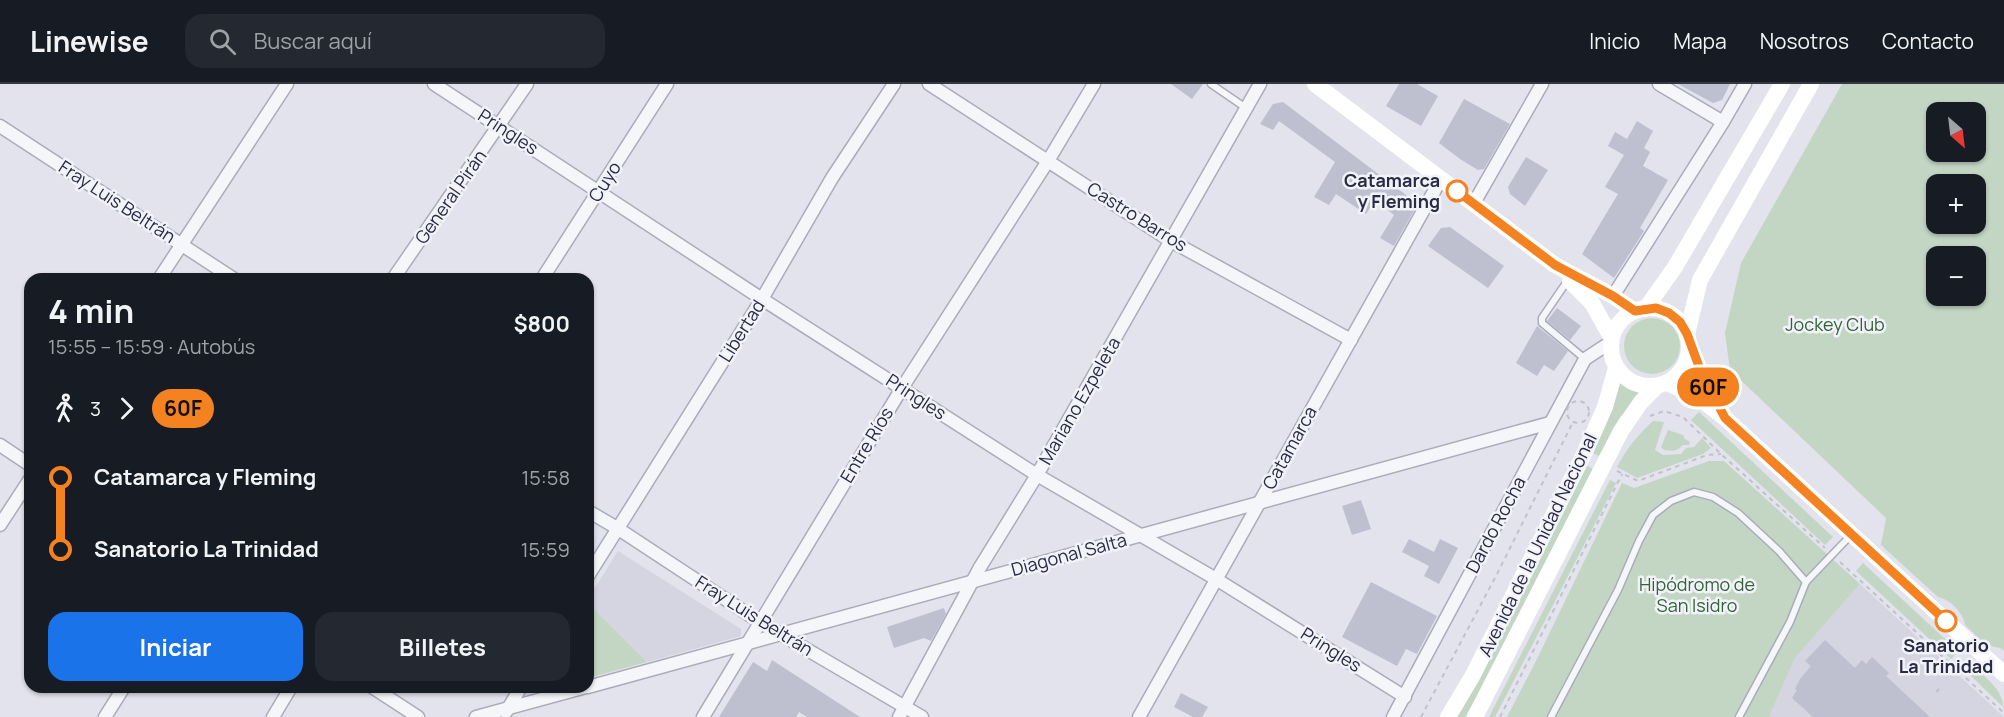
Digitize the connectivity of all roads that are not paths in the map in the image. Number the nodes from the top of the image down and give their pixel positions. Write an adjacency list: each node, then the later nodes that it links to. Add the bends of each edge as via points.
1 (287, 84): 25 (street)
2 (434, 84): 19 (street, Pringles)
3 (527, 84): 19 (street, General Pirán)
4 (667, 84): 22 (street, Cuyo)
5 (894, 84): 33 (street, Libertad, via 832,178)
6 (929, 84): 20 (street, Castro Barros)
7 (1094, 84): 20 (street, Entre Ríos)
8 (1211, 84): 16 (lane)
9 (1260, 84): 16 (street, Mariano Ezpeleta)
10 (1315, 84): 21 (main road)
11 (1542, 84): 23 (street)
12 (1659, 84): 17 (street)
13 (1745, 84): 17 (street)
14 (1782, 84): 34 (main road, via 1675,267)
15 (1811, 84): 35 (main road, via 1700,279)
16 (1246, 108): 24 (street, Mariano Ezpeleta)
17 (1723, 122): 32 (street)
18 (0, 126): 25 (street, Fray Luis Beltrán)
19 (500, 126): 22 (street, Pringles); 29 (street, General Pirán)
20 (1048, 161): 24 (street, Castro Barros); 41 (street, Entre Ríos)
21 (1441, 179): 23 (main road); 36 (street, Catamarca)
22 (600, 191): 30 (street, Cuyo); 33 (street, Pringles)
23 (1474, 203): 26 (main road)
24 (1171, 241): 36 (street, Castro Barros); 46 (street, Mariano Ezpeleta)
25 (181, 244): 27 (street); 28 (street, Fray Luis Beltrán)
26 (1555, 265): 31 (main road); 32 (main road)
27 (163, 273)
28 (225, 273)
29 (397, 273)
30 (546, 273)
31 (1568, 280): 37 (main road, via 1592,303); 38 (lane, via 1542,323)
32 (1613, 296): 34 (main road)
33 (762, 299): 41 (street, Pringles); 51 (street, Libertad)
34 (1640, 310): 35 (main road, via 1656,308 1669,313 1680,322); 37 (main road, via 1623,318)
35 (1688, 339): 40 (main road, via 1684,366); 42 (main road)
36 (1351, 340): 48 (street, Catamarca)
37 (1611, 340): 38 (street, Dardo Rocha); 39 (main road)
38 (1585, 359): 43 (street, Dardo Rocha)
39 (1616, 368): 40 (main road, via 1636,384); 81 (main road, Avenida de la Unidad Nacional, via 1605,407 1584,454)
40 (1662, 385): 42 (main road, via 1696,396); 82 (main road, Avenida de la Unidad Nacional, via 1641,402 1621,431)
41 (902, 388): 46 (street, Pringles); 58 (street, Entre Ríos)
42 (1725, 418): 53 (main road)
43 (1550, 423): 48 (street, Diagonal Salta); 70 (street, Dardo Rocha)
44 (0, 445): 45 (street)
45 (24, 461)
46 (1037, 475): 52 (street, Pringles); 56 (street, Mariano Ezpeleta)
47 (24, 488): 50 (street)
48 (1259, 503): 52 (street, Diagonal Salta); 55 (street, Catamarca)
49 (594, 515): 51 (street, Fray Luis Beltrán)
50 (0, 525)
51 (617, 528): 54 (street, Libertad); 58 (street, Fray Luis Beltrán)
52 (1142, 535): 55 (street, Pringles); 56 (street, Diagonal Salta)
53 (1851, 535): 57 (lane); 61 (main road)
54 (594, 566)
55 (1216, 579): 70 (street, Pringles); 79 (street, Catamarca)
56 (973, 581): 59 (street, Diagonal Salta); 71 (street, Mariano Ezpeleta)
57 (1806, 582): 83 (lane, via 1779,550 1738,513 1713,497 1694,492 1671,501 1653,515 1643,532 1618,590); 84 (lane, via 1790,622)
58 (760, 622): 59 (street, Fray Luis Beltrán); 60 (street, Entre Ríos)
59 (780, 634): 60 (street, Diagonal Salta); 71 (street, Fray Luis Beltrán)
60 (748, 643): 64 (street, Diagonal Salta); 77 (street, Entre Ríos)
61 (1980, 652): 62 (main road, via 1996,653); 63 (main road)
62 (2004, 659)
63 (2004, 674)
64 (594, 685)
65 (120, 693): 73 (street)
66 (287, 693): 74 (street)
67 (381, 693): 75 (street)
68 (517, 693): 72 (street)
69 (568, 693): 72 (street, Diagonal Salta)
70 (1405, 697): 80 (street, Dardo Rocha)
71 (902, 712): 78 (street, Fray Luis Beltrán)
72 (505, 713): 76 (street, Diagonal Salta)
73 (105, 717)
74 (273, 717)
75 (418, 717)
76 (476, 717)
77 (703, 717)
78 (922, 717)
79 (1139, 717)
80 (1393, 717)
81 (1448, 717)
82 (1475, 717)
83 (1551, 717)
84 (1739, 717)

